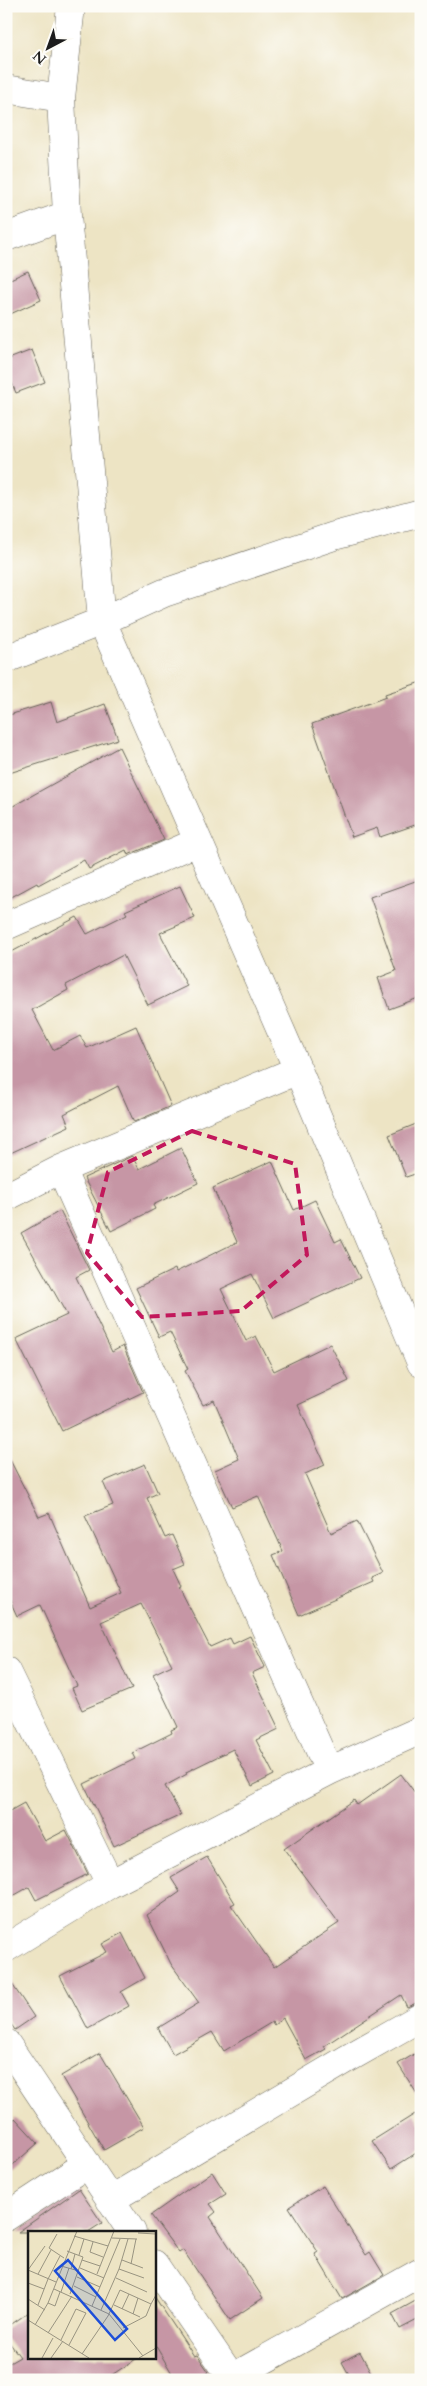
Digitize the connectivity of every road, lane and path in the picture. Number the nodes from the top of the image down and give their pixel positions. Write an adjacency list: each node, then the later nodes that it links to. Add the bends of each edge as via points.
1 (71, 6): 3 (street)
2 (6, 89): 3 (street)
3 (61, 98): 4 (street)
4 (67, 215): 5 (street); 7 (street)
5 (6, 237)
6 (421, 513): 7 (street, via 334,536 164,592)
7 (102, 621): 8 (street); 9 (street)
8 (6, 659)
9 (197, 842): 10 (street); 11 (street)
10 (6, 926)
11 (298, 1070): 12 (street); 14 (street)
12 (61, 1169): 13 (street); 17 (street)
13 (6, 1197)
14 (421, 1363)
15 (6, 1671): 18 (street)
16 (421, 1730): 17 (street)
17 (329, 1771): 18 (street)
18 (110, 1884): 19 (street)
19 (6, 1948)
20 (421, 2017): 23 (street)
21 (6, 2043): 22 (street)
22 (87, 2164): 23 (street); 24 (street)
23 (110, 2200): 25 (street)
24 (6, 2217)
25 (131, 2231)
26 (155, 2266): 28 (street)
27 (421, 2272): 28 (street)
28 (230, 2379)

